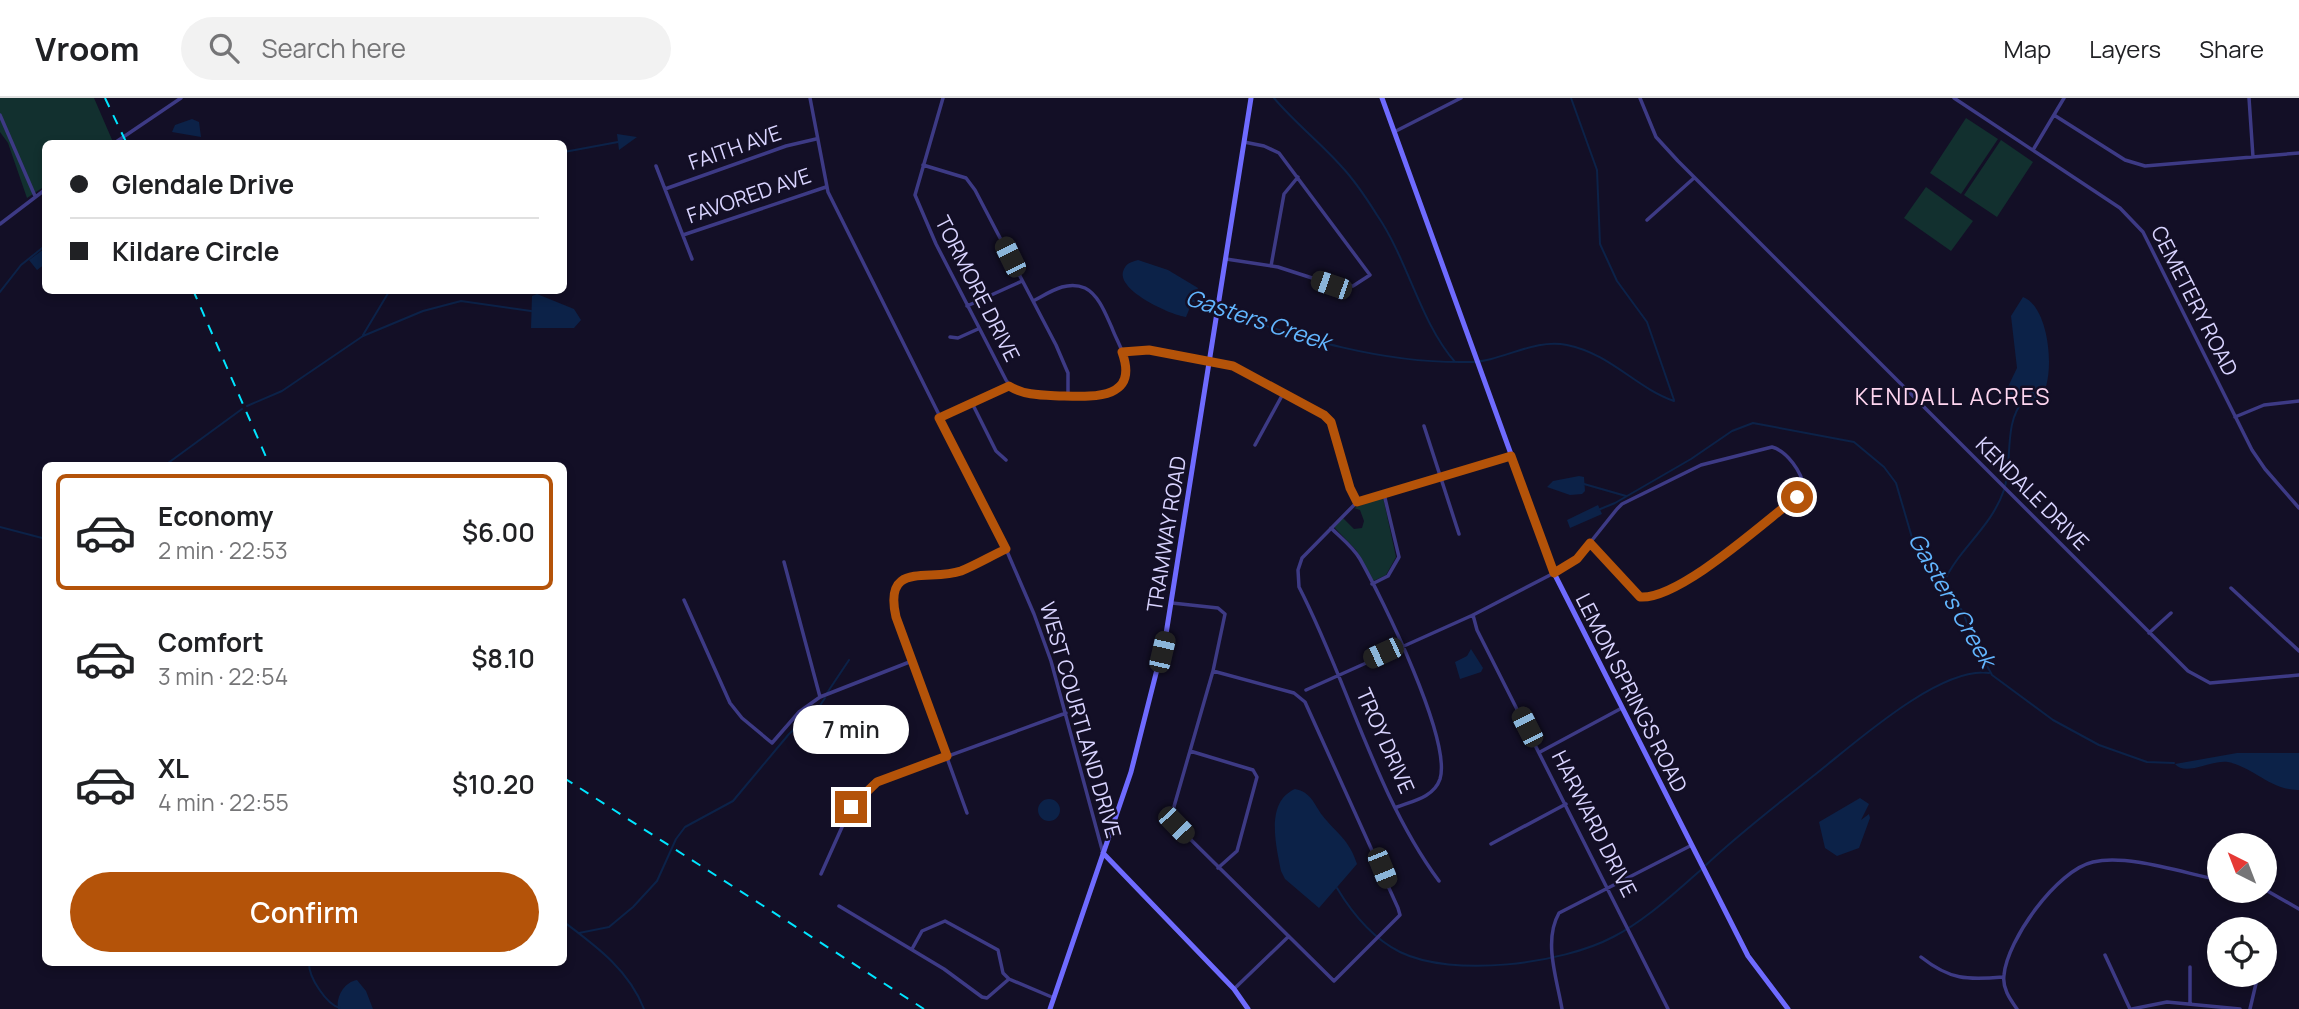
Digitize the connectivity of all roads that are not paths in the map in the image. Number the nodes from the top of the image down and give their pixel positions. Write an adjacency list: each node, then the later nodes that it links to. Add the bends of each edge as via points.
1 (181, 98): 15 (street)
2 (810, 98): 14 (street, WEST COURTLAND DRIVE)
3 (943, 98): 20 (street, TORMORE DRIVE)
4 (1251, 98): 16 (street, TRAMWAY ROAD)
5 (1382, 98): 13 (street, LEMON SPRINGS ROAD)
6 (1461, 98): 13 (street)
7 (1640, 98): 23 (street, KENDALE DRIVE, via 1656,136)
8 (1954, 98): 17 (street, CEMETERY ROAD)
9 (2064, 98): 12 (street)
10 (2249, 98): 19 (street)
11 (0, 115): 27 (street)
12 (2054, 115): 17 (street); 19 (street, via 2137,165)
13 (1394, 132): 50 (street, LEMON SPRINGS ROAD)
14 (816, 139): 24 (street, WEST COURTLAND DRIVE); 25 (street, FAITH AVE)
15 (118, 140)
16 (1244, 142): 22 (street, via 1275,150); 32 (street, TRAMWAY ROAD)
17 (2033, 151): 46 (street, CEMETERY ROAD, via 2120,208 2143,232)
18 (2299, 153): 19 (street)
19 (2253, 157)
20 (923, 165): 34 (street, via 966,178); 36 (street, TORMORE DRIVE, via 915,195 918,208)
21 (656, 166): 25 (street)
22 (1298, 177): 33 (street, via 1284,194); 33 (street, via 1370,275 1340,288)
23 (1694, 177): 28 (street); 69 (street, KENDALE DRIVE)
24 (826, 187): 30 (street, FAVORED AVE); 47 (street, WEST COURTLAND DRIVE)
25 (665, 189): 30 (street)
26 (42, 192): 27 (street)
27 (35, 197): 29 (street)
28 (1647, 220)
29 (0, 224)
30 (683, 235): 31 (street)
31 (692, 259)
32 (1226, 259): 33 (street); 40 (street, TRAMWAY ROAD)
33 (1271, 266)
34 (1022, 281): 35 (street); 36 (street)
35 (1035, 300): 39 (street, TORMORE DRIVE, via 1070,285 1086,289 1098,300); 43 (street, via 1068,373)
36 (967, 306): 37 (street, TORMORE DRIVE)
37 (979, 329): 38 (street); 41 (street, TORMORE DRIVE)
38 (950, 337)
39 (1122, 352): 40 (street, via 1140,349); 43 (street, TORMORE DRIVE, via 1125,378 1116,390 1093,397)
40 (1209, 362): 42 (street, via 1244,370); 66 (street, TRAMWAY ROAD)
41 (1009, 386): 43 (street, TORMORE DRIVE, via 1019,392); 45 (street)
42 (1284, 392): 49 (street); 54 (street, via 1331,422)
43 (1068, 396)
44 (2299, 401): 46 (street, via 2264,405)
45 (972, 403): 47 (street); 51 (street, via 996,451)
46 (2235, 417): 55 (street, CEMETERY ROAD, via 2264,469)
47 (939, 418): 60 (street, WEST COURTLAND DRIVE)
48 (1424, 426): 52 (street)
49 (1255, 445)
50 (1511, 456): 52 (street, TROY DRIVE); 62 (street, LEMON SPRINGS ROAD)
51 (1006, 460)
52 (1441, 478): 53 (street, TROY DRIVE); 58 (street)
53 (1384, 494): 54 (street, TROY DRIVE); 63 (street, via 1399,557 1388,576)
54 (1357, 502): 57 (street, TROY DRIVE)
55 (2297, 503): 56 (street, CEMETERY ROAD)
56 (2299, 508)
57 (1331, 528): 63 (street, via 1355,552); 74 (street, TROY DRIVE, via 1302,558 1297,579)
58 (1459, 534)
59 (1590, 543): 59 (street, via 1635,594 1656,596 1684,583 1797,497 1804,488 1802,478 1782,452 1772,447 1701,465 1626,501); 62 (street, via 1577,559)
60 (1006, 549): 72 (street, via 960,571 901,581 893,604); 79 (street, WEST COURTLAND DRIVE, via 1034,614)
61 (784, 562): 77 (street)
62 (1554, 573): 68 (street); 78 (street, LEMON SPRINGS ROAD)
63 (1372, 584): 70 (street)
64 (2231, 588): 71 (street)
65 (684, 600): 77 (street, via 730,703 772,743 799,712)
66 (1172, 603): 73 (street, via 1218,608 1224,614); 88 (street, TRAMWAY ROAD, via 1148,712)
67 (2171, 613): 69 (street)
68 (1473, 615): 70 (street); 81 (street, HARWARD DRIVE)
69 (2149, 633): 75 (street, KENDALE DRIVE, via 2188,671 2210,683)
70 (1401, 646): 74 (street); 84 (street, via 1436,730 1442,766 1433,792)
71 (2299, 651)
72 (912, 661): 77 (street); 82 (street)
73 (1213, 671): 80 (street); 97 (street, via 1294,693 1305,702 1400,915 1334,981)
74 (1339, 673): 76 (street); 84 (street, TROY DRIVE)
75 (2299, 675)
76 (1306, 690)
77 (820, 697)
78 (1619, 709): 81 (street); 87 (street, LEMON SPRINGS ROAD)
79 (1066, 713): 82 (street); 88 (street, WEST COURTLAND DRIVE)
80 (1189, 751): 89 (street, via 1173,817); 89 (street, via 1253,770 1257,777 1237,851)
81 (1540, 752): 83 (street, HARWARD DRIVE)
82 (947, 756): 85 (street); 90 (street, via 889,776 858,798)
83 (1566, 804): 86 (street); 93 (street, HARWARD DRIVE)
84 (1397, 807): 92 (street, TROY DRIVE)
85 (967, 813)
86 (1491, 844)
87 (1690, 846): 93 (street); 112 (street, LEMON SPRINGS ROAD, via 1754,968)
88 (1103, 853): 105 (street); 106 (street, TRAMWAY ROAD)
89 (1218, 868): 97 (street)
90 (821, 874)
91 (2207, 878): 102 (street, via 2122,861 2093,862 2073,870 2061,879 2012,945)
92 (1440, 881)
93 (1608, 887): 110 (street, via 1569,905 1553,924 1551,942); 111 (street, HARWARD DRIVE)
94 (2277, 896): 96 (street)
95 (839, 906): 98 (street)
96 (2299, 909)
97 (1289, 937): 105 (street)
98 (912, 949): 103 (street, via 982,998); 103 (street, via 922,931 944,921 998,950)
99 (2105, 955): 114 (street)
100 (1921, 957): 102 (street, via 1940,972 1954,976)
101 (2190, 967): 107 (street)
102 (2003, 977): 113 (street)
103 (1009, 979): 106 (street)
104 (2255, 987): 116 (street)
105 (1234, 989): 109 (street)
106 (1054, 998): 108 (street, TRAMWAY ROAD)
107 (2190, 1003): 114 (street); 115 (street)
108 (1050, 1009)
109 (1248, 1009)
110 (1562, 1009)
111 (1668, 1009)
112 (1788, 1009)
113 (2017, 1009)
114 (2131, 1009)
115 (2240, 1009)
116 (2250, 1009)

